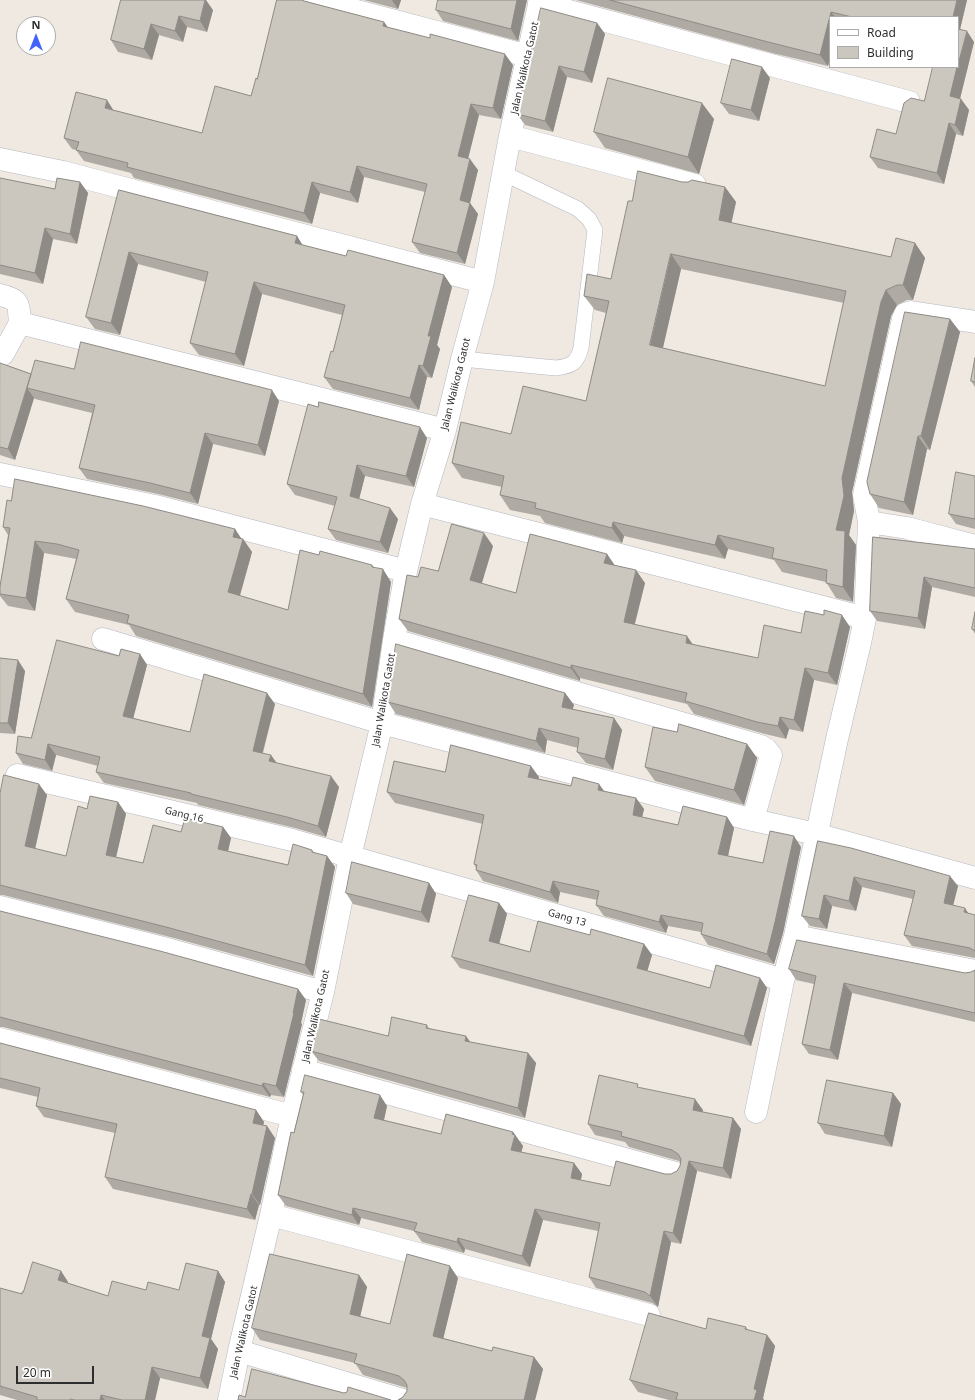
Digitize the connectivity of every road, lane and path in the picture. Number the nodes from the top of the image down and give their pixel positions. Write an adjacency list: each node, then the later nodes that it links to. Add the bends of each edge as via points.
1 (315, 0): 3 (street)
2 (540, 2): 3 (street, Jalan Walikota Gatot); 4 (street)
3 (528, 56): 5 (street, Jalan Walikota Gatot)
4 (909, 102)
5 (510, 136): 7 (street, Jalan Walikota Gatot); 8 (street)
6 (0, 159): 9 (street, via 63,172)
7 (503, 173): 9 (street, Jalan Walikota Gatot); 14 (lane, via 578,209 589,219 595,230 581,348 578,359 568,367)
8 (695, 185)
9 (483, 282): 14 (street, Jalan Walikota Gatot)
10 (0, 295): 12 (street, via 11,298 18,304)
11 (975, 322): 18 (street, via 910,312 905,314 864,495)
12 (20, 323): 13 (street); 15 (street)
13 (0, 356)
14 (462, 359): 15 (street, Jalan Walikota Gatot)
15 (445, 430): 17 (street, Jalan Walikota Gatot)
16 (0, 474): 20 (street, via 155,506)
17 (422, 504): 20 (street, Jalan Walikota Gatot); 21 (street)
18 (869, 522): 19 (street, via 907,528); 21 (street)
19 (975, 546)
20 (406, 571): 23 (street, Jalan Walikota Gatot)
21 (865, 618): 27 (street)
22 (103, 639): 24 (street)
23 (394, 640): 24 (street, Jalan Walikota Gatot); 26 (street, via 761,746 771,755)
24 (382, 723): 26 (street); 28 (street, Jalan Walikota Gatot)
25 (17, 775): 28 (street, Gang 16, via 292,840)
26 (753, 820): 27 (street)
27 (816, 834): 29 (street); 31 (street)
28 (350, 857): 33 (street, Gang 13); 34 (street, Jalan Walikota Gatot)
29 (975, 878)
30 (0, 907): 34 (street)
31 (795, 936): 32 (street); 33 (street)
32 (975, 972)
33 (784, 981): 37 (street)
34 (323, 992): 36 (street, Jalan Walikota Gatot)
35 (0, 1039): 38 (street)
36 (303, 1070): 38 (street, Jalan Walikota Gatot); 39 (street)
37 (756, 1112)
38 (292, 1116): 40 (street, Jalan Walikota Gatot)
39 (676, 1173)
40 (271, 1215): 41 (street); 42 (street, Jalan Walikota Gatot)
41 (649, 1314)
42 (238, 1351): 43 (street, Jalan Walikota Gatot); 44 (street)
43 (229, 1400)
44 (403, 1400)

